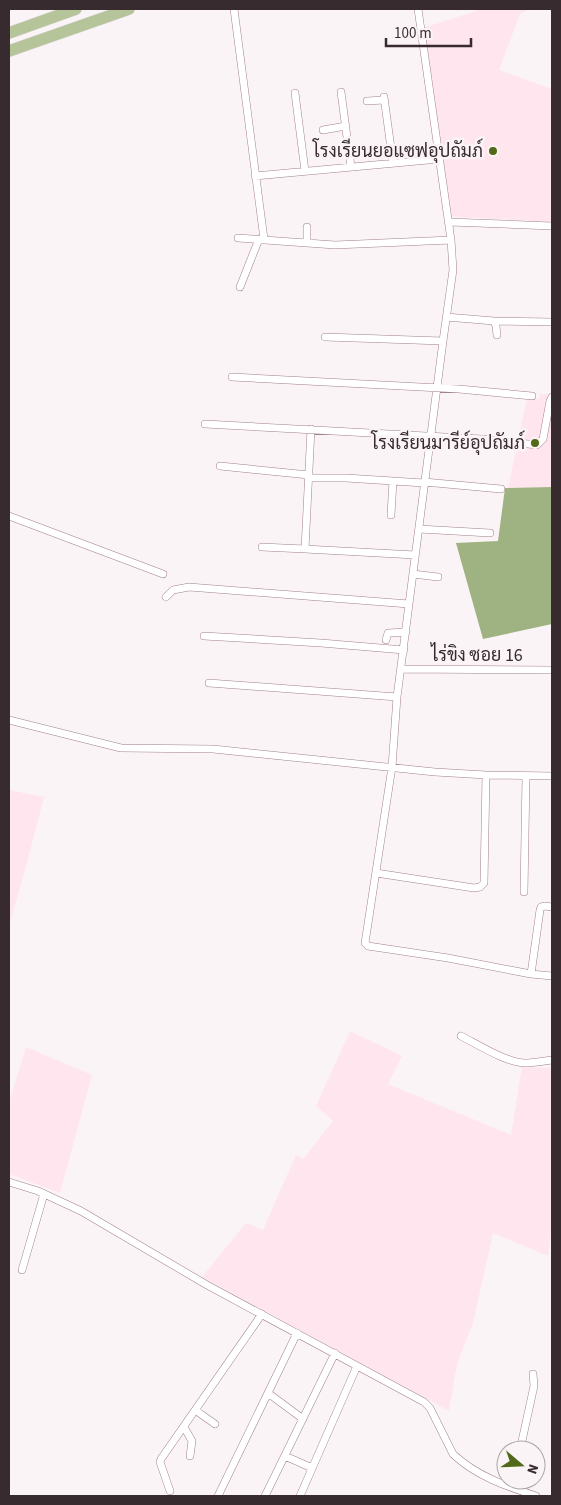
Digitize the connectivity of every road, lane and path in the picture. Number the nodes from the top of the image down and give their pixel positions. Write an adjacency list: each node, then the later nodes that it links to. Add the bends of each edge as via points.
1 (76, 9): 5 (main road)
2 (129, 9): 6 (main road)
3 (234, 9): 16 (street)
4 (418, 9): 12 (street)
5 (9, 33)
6 (9, 52)
7 (341, 92): 10 (street)
8 (295, 93): 15 (street)
9 (367, 101): 13 (street, via 384,99)
10 (346, 126): 11 (street); 14 (street)
11 (323, 130)
12 (439, 159): 13 (street); 17 (street)
13 (393, 163): 14 (street)
14 (351, 167): 15 (street)
15 (305, 172): 16 (street)
16 (255, 176): 21 (street)
17 (449, 222): 18 (street); 22 (street)
18 (552, 226)
19 (307, 227): 23 (street)
20 (238, 238): 21 (street)
21 (261, 239): 23 (street); 24 (street)
22 (451, 240): 23 (street, via 345,245); 25 (street, via 453,270)
23 (307, 242)
24 (240, 287)
25 (446, 317): 26 (street); 30 (street)
26 (494, 321): 27 (street); 28 (street)
27 (552, 322)
28 (496, 334)
29 (325, 337): 30 (street)
30 (443, 341): 32 (street)
31 (232, 377): 32 (street)
32 (438, 389): 33 (street); 37 (street)
33 (532, 396)
34 (552, 397): 37 (street, via 543,439 537,445)
35 (205, 424): 36 (street)
36 (310, 429): 37 (street); 39 (street)
37 (431, 436): 41 (street)
38 (220, 466): 39 (street)
39 (308, 477): 40 (street); 48 (street)
40 (393, 481): 41 (street); 43 (street)
41 (424, 483): 42 (street); 45 (street)
42 (501, 489)
43 (391, 515)
44 (9, 516): 50 (street)
45 (419, 529): 46 (street); 49 (street)
46 (490, 533)
47 (262, 547): 48 (street)
48 (306, 549): 49 (street)
49 (415, 555): 51 (street)
50 (164, 574)
51 (413, 574): 52 (street); 54 (street)
52 (438, 577)
53 (166, 597): 54 (street, via 174,590 189,587)
54 (409, 604): 55 (street)
55 (406, 632): 57 (street, via 388,633); 58 (street)
56 (204, 636): 58 (street)
57 (386, 640)
58 (404, 650): 59 (street)
59 (402, 669): 60 (street, ไร่ขิง ซอย 16); 62 (street)
60 (552, 670)
61 (209, 683): 62 (street)
62 (397, 698): 64 (street)
63 (9, 720): 64 (street, via 121,748 213,749)
64 (392, 767): 65 (street); 68 (street)
65 (486, 776): 66 (street); 68 (street, via 482,886 474,888)
66 (526, 776): 67 (street); 69 (street)
67 (552, 776)
68 (376, 873): 71 (street, via 365,942 368,946)
69 (524, 892)
70 (552, 907): 71 (street, via 545,906 540,910)
71 (531, 974): 72 (street)
72 (552, 976)
73 (461, 1036): 74 (street, via 517,1062)
74 (552, 1060)
75 (9, 1182): 76 (street)
76 (44, 1194): 77 (street); 78 (street, via 81,1211 190,1276)
77 (22, 1270)
78 (262, 1314): 79 (street); 84 (street)
79 (297, 1333): 80 (street); 83 (street)
80 (335, 1353): 81 (street); 85 (street)
81 (357, 1366): 91 (street); 92 (street, via 424,1402 453,1454 479,1474)
82 (533, 1374): 88 (street, via 534,1386)
83 (268, 1393): 85 (street); 95 (street)
84 (195, 1410): 86 (street); 87 (street)
85 (303, 1419): 90 (street)
86 (215, 1424)
87 (184, 1427): 89 (street, via 192,1441); 93 (street, via 160,1462)
88 (522, 1440)
89 (190, 1456)
90 (285, 1456): 91 (street); 96 (street)
91 (312, 1468): 97 (street)
92 (496, 1479)
93 (170, 1491)
94 (519, 1494): 98 (street)
95 (218, 1496)
96 (265, 1496)
97 (300, 1496)
98 (536, 1496)

